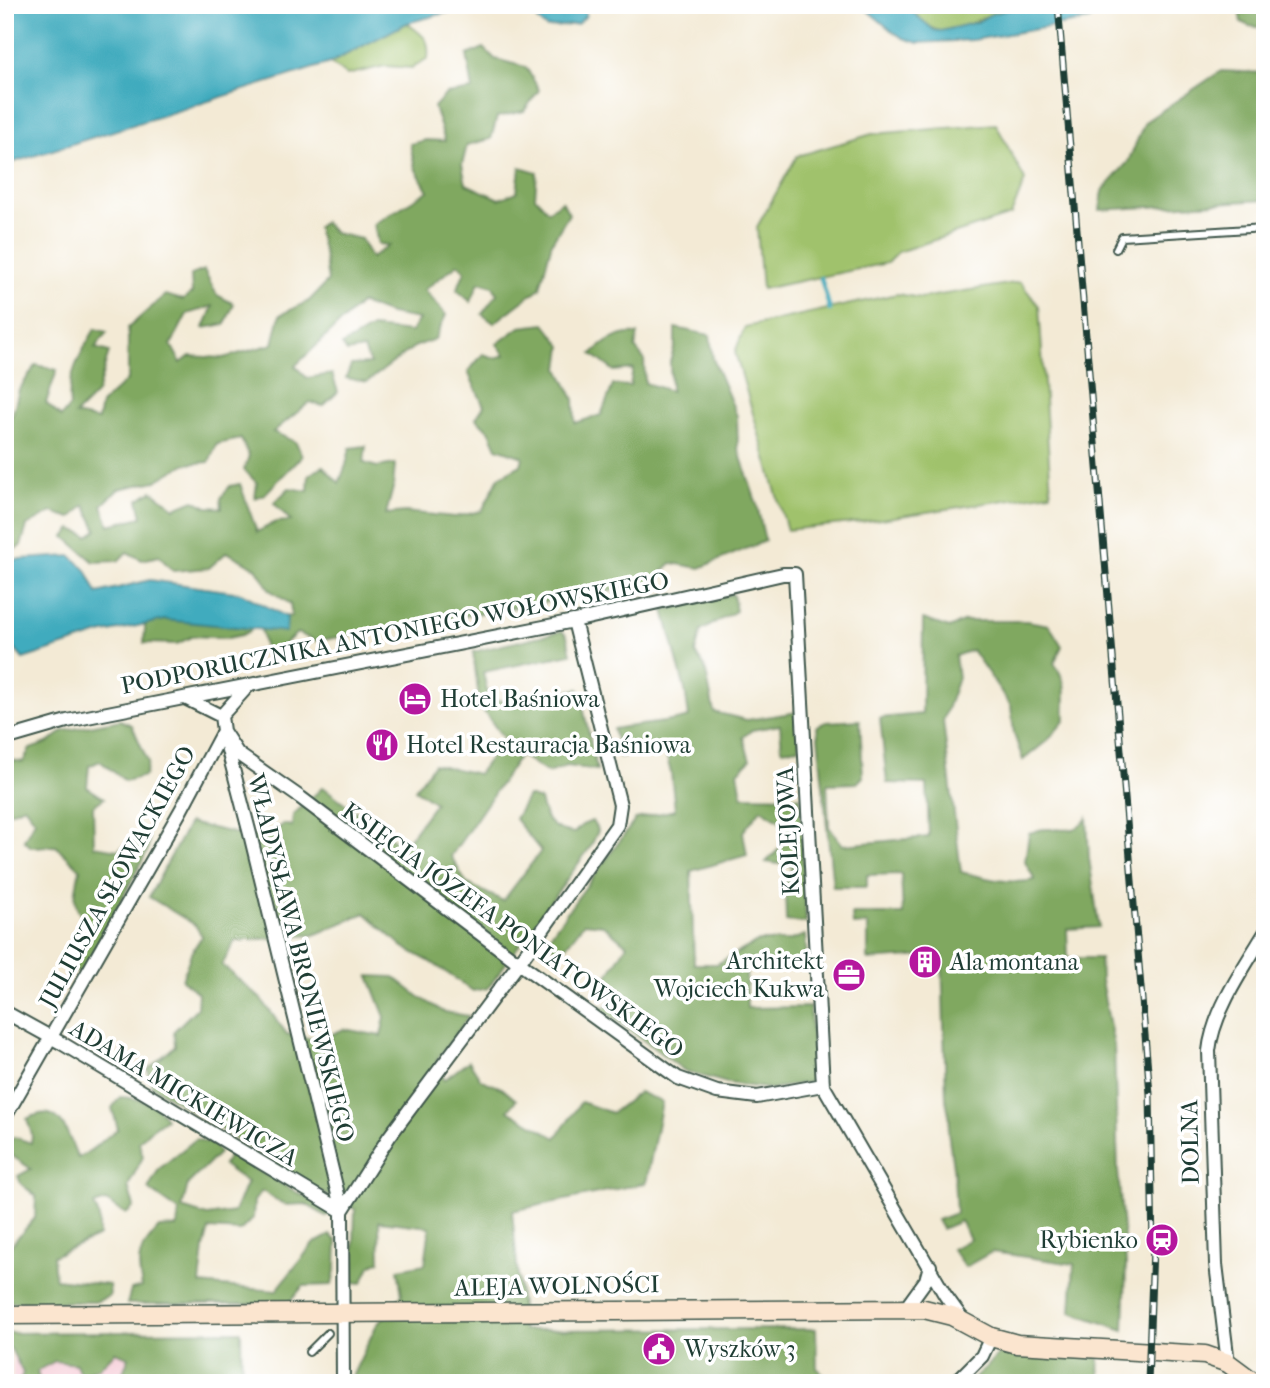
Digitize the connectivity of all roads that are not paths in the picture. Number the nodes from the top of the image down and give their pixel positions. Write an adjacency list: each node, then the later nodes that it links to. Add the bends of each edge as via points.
1 (1265, 228): 2 (lane, via 1122,237)
2 (1116, 249)
3 (795, 574): 4 (street, PODPORUCZNIKA ANTONIEGO WOŁOWSKIEGO); 14 (street, KOLEJOWA)
4 (574, 621): 5 (street, PODPORUCZNIKA ANTONIEGO WOŁOWSKIEGO); 11 (street, via 620,805 617,825)
5 (249, 685): 6 (street, PODPORUCZNIKA ANTONIEGO WOŁOWSKIEGO); 7 (street)
6 (185, 698): 7 (street); 9 (street, PODPORUCZNIKA ANTONIEGO WOŁOWSKIEGO, via 67,721)
7 (221, 716): 8 (street, WŁADYSŁAWA BRONIEWSKIEGO)
8 (223, 731): 11 (street, KSIĘCIA JÓZEFA PONIATOWSKIEGO, via 238,754); 13 (street, JULIUSZA SŁOWACKIEGO); 16 (street, WŁADYSŁAWA BRONIEWSKIEGO)
9 (5, 739)
10 (1265, 933): 25 (street, DOLNA, via 1219,1016 1209,1051 1216,1264)
11 (520, 963): 14 (street, KSIĘCIA JÓZEFA PONIATOWSKIEGO, via 678,1078 717,1092 757,1097); 16 (street, via 389,1137)
12 (5, 1012): 13 (street, ADAMA MICKIEWICZA)
13 (50, 1038): 15 (street, JULIUSZA SŁOWACKIEGO); 16 (street, ADAMA MICKIEWICZA)
14 (823, 1085): 17 (street)
15 (5, 1116)
16 (342, 1211): 19 (street, WŁADYSŁAWA BRONIEWSKIEGO)
17 (930, 1266): 18 (street, via 926,1280); 21 (street)
18 (905, 1308): 19 (street, ALEJA WOLNOŚCI); 21 (street, ALEJA WOLNOŚCI, via 940,1311)
19 (343, 1313): 20 (street, ALEJA WOLNOŚCI); 26 (street, WŁADYSŁAWA BRONIEWSKIEGO)
20 (5, 1315)
21 (966, 1323): 23 (street, ALEJA WOLNOŚCI)
22 (328, 1333): 24 (lane)
23 (991, 1337): 25 (street, ALEJA WOLNOŚCI, via 1017,1344 1178,1351); 27 (street, via 982,1356)
24 (309, 1352)
25 (1228, 1363): 28 (street)
26 (343, 1383)
27 (956, 1383)
28 (1255, 1383)

